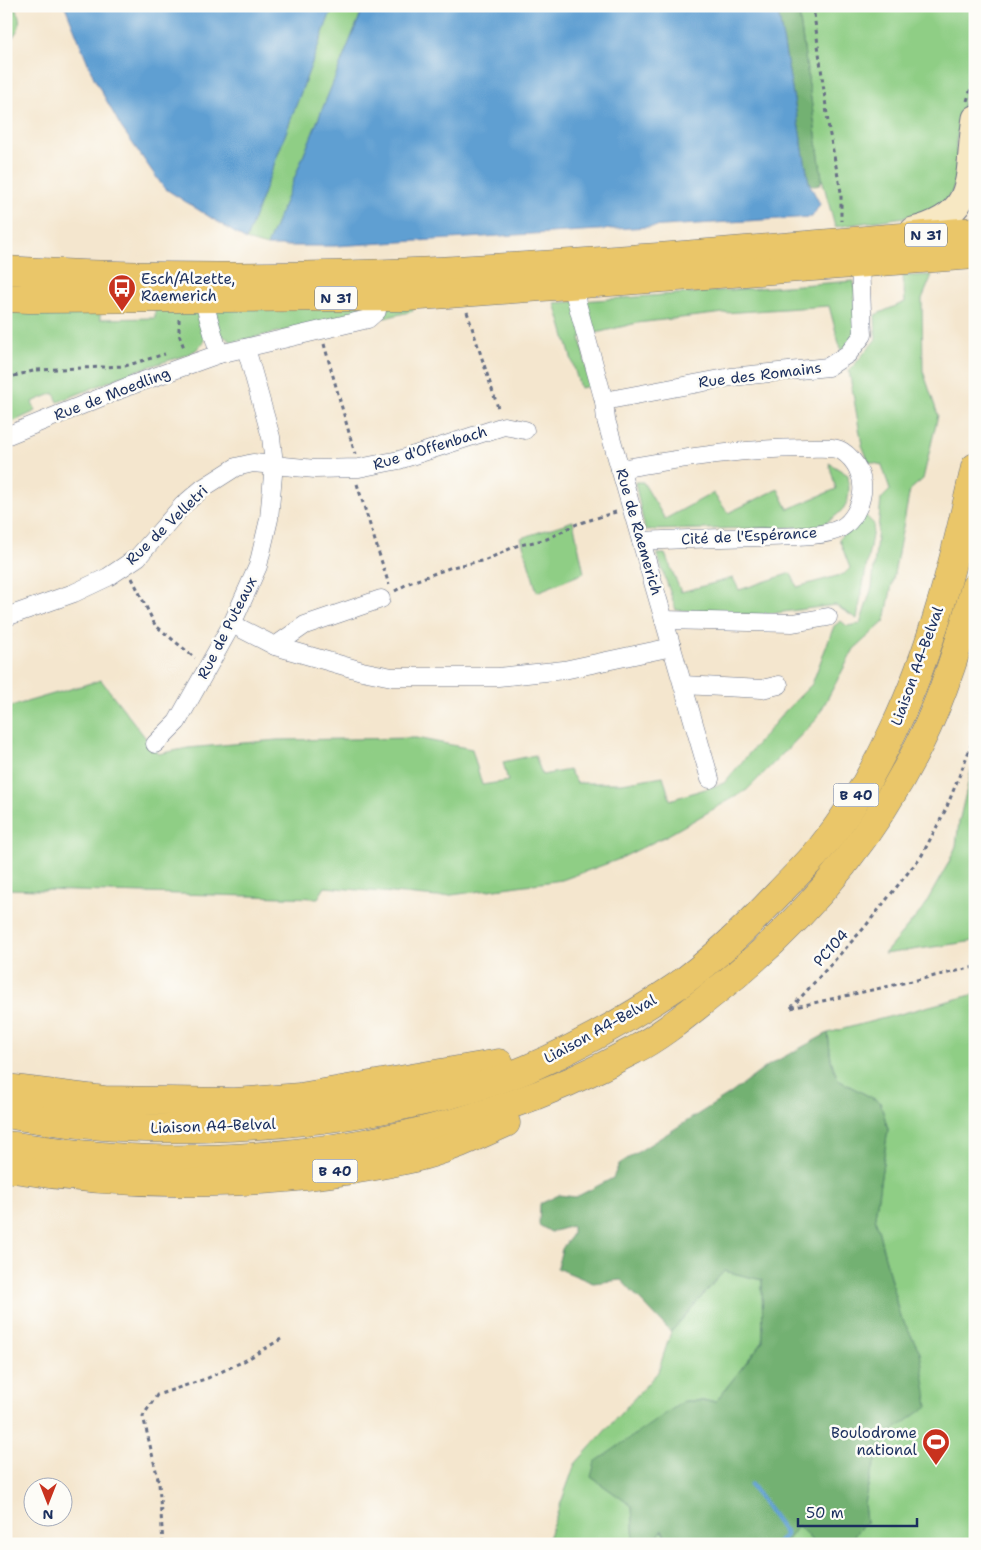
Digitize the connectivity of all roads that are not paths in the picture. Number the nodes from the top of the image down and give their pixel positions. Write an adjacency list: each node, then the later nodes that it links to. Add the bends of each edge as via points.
1 (975, 118): 3 (main road, via 971,182 962,202 942,222)
2 (975, 231): 3 (main road, N 31)
3 (883, 250): 4 (main road, N 31); 5 (main road, N 31); 7 (main road, N 31)
4 (973, 259)
5 (860, 264): 7 (main road, N 31); 13 (street, Rue des Romains, via 863,335 848,354 828,367 731,377)
6 (6, 270): 7 (main road, N 31, via 100,276)
7 (571, 274): 9 (main road, N 31); 13 (street, Rue de Raemerich)
8 (6, 298): 10 (main road, N 31)
9 (377, 298): 10 (main road, N 31); 11 (street, via 373,316)
10 (203, 299): 12 (street)
11 (246, 348): 12 (street); 16 (street, Rue de Puteaux, via 271,437)
12 (219, 354): 15 (street, Rue de Moedling, via 187,356 129,386)
13 (604, 401): 18 (street, Rue de Raemerich)
14 (525, 430): 16 (street, Rue d'Offenbach, via 504,426 399,460 355,468 315,470)
15 (6, 436)
16 (274, 464): 22 (street, Rue de Velletri, via 253,463 236,467 183,505 138,557 108,577); 25 (street, Rue de Puteaux, via 269,519 258,566)
17 (975, 467): 32 (main road, Liaison A4-Belval / B 40, via 946,586 907,700 892,734 844,814 820,849 750,923 678,985)
18 (620, 469): 19 (street, Rue de Raemerich); 19 (street, Cité de l'Espérance, via 704,455 781,448 831,448 841,450 852,460 860,476 860,503 841,528 789,536)
19 (641, 541): 24 (street, Rue de Raemerich)
20 (975, 587): 33 (main road, Liaison A4-Belval / B 40, via 960,642 920,743 857,848 819,895 751,964 684,1017)
21 (381, 599): 26 (street, via 305,625)
22 (6, 617)
23 (828, 617): 24 (street, via 793,623)
24 (664, 620): 27 (street, Rue de Raemerich)
25 (232, 624): 26 (street); 30 (street, Rue de Puteaux, via 177,722)
26 (274, 646): 27 (street, via 362,671 392,677 426,678 498,677 564,670)
27 (672, 647): 29 (street, Rue de Raemerich)
28 (779, 685): 29 (street, via 762,689)
29 (683, 686): 31 (street, Rue de Raemerich)
30 (155, 744)
31 (710, 779)
32 (632, 1015): 34 (main road, B 40, via 591,1026 523,1056 486,1067 300,1098 167,1103 104,1100); 35 (main road, Liaison A4-Belval / B 40, via 506,1076 463,1091 364,1114 231,1129 98,1127)
33 (636, 1049): 36 (main road, Liaison A4-Belval / B 40, via 566,1084 506,1108 396,1138 325,1149 235,1158 154,1159); 37 (main road, B 40, via 584,1088 471,1138 412,1159 298,1176 224,1181 122,1180)
34 (6, 1088)
35 (6, 1114)
36 (6, 1144)
37 (6, 1168)

